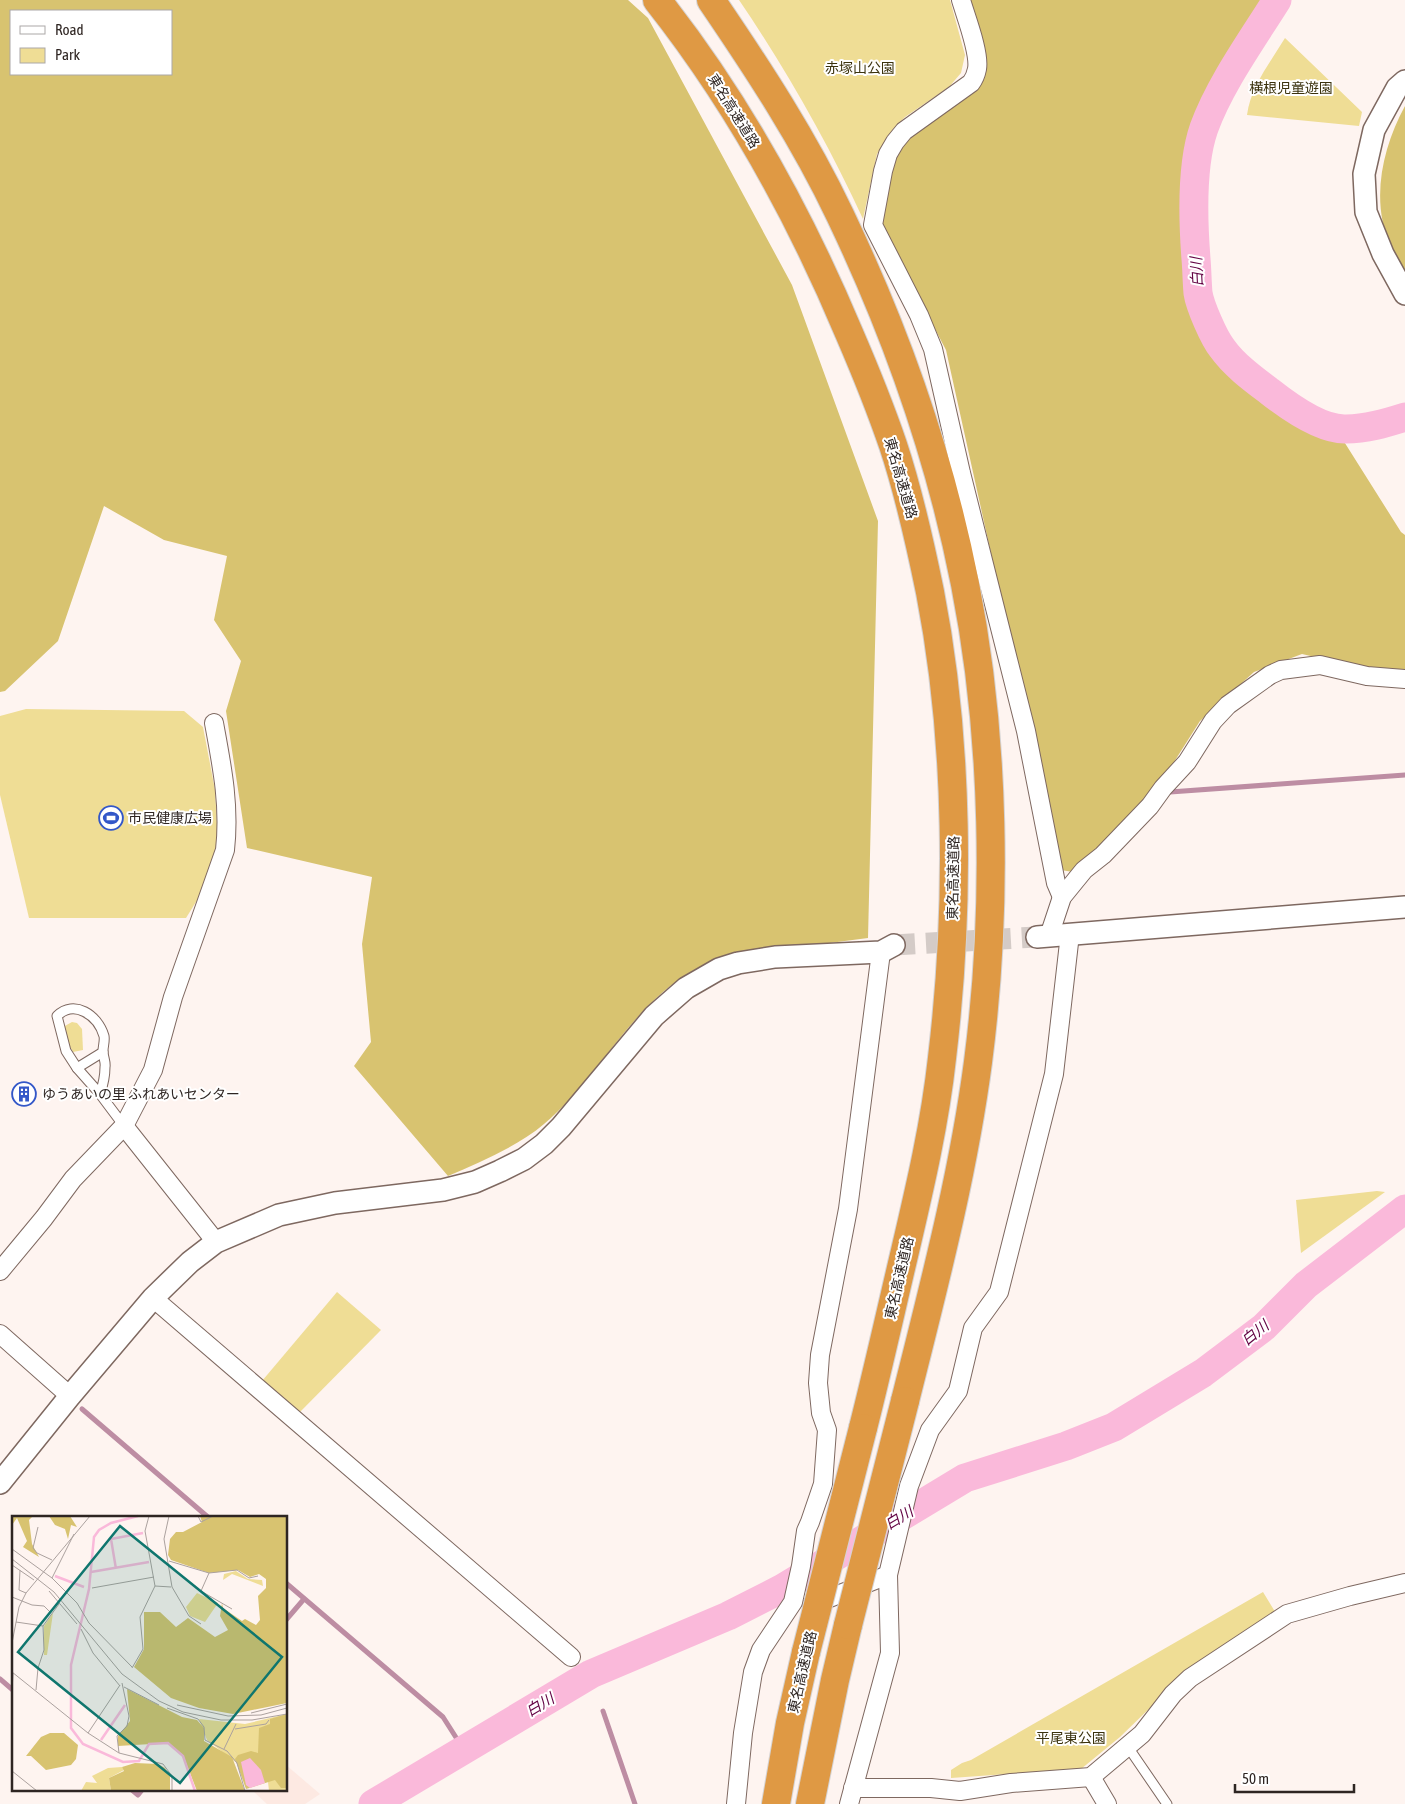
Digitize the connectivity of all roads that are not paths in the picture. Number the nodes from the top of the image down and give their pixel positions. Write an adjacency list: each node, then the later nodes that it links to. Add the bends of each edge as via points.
1 (657, 0): 32 (highway, 東名高速道路, bridge, via 736,112 784,194 857,352 894,447 914,521 943,675 949,741 954,847 953,916 942,1059 928,1149 863,1428 806,1652)
2 (711, 0): 33 (highway, bridge, via 786,116 840,214 903,364 928,440 966,586 986,742 990,826 989,913 978,1063 945,1236 848,1625)
3 (961, 0): 8 (street, via 977,57 975,76 971,84 904,131 895,142 885,162 873,225 933,349 1026,731 1056,883)
4 (1405, 81): 5 (street, via 1397,88 1374,130 1364,174 1366,212 1383,254)
5 (1405, 294)
6 (1405, 679): 8 (street, via 1367,676 1320,665 1281,670 1270,675 1218,715 1187,762 1150,806 1084,870)
7 (214, 723): 16 (street, via 226,794 225,850 173,997 154,1070)
8 (1062, 897): 11 (street)
9 (1405, 907): 10 (street)
10 (1070, 934): 11 (street); 23 (street, via 1054,1074 1000,1292 973,1328 958,1391 930,1430 909,1487)
11 (1043, 936)
12 (887, 949): 17 (street, via 775,957 738,963 719,969 686,988 654,1016 544,1144 500,1172 443,1190 335,1203 278,1215); 25 (street, via 848,1209 820,1355 818,1383 821,1413 827,1430 823,1484 806,1531 801,1566)
13 (103, 1052): 14 (lane); 14 (lane, via 104,1036 93,1016 79,1009 62,1010 57,1016 64,1048); 15 (lane, via 106,1066)
14 (77, 1068): 15 (lane)
15 (100, 1094): 16 (lane)
16 (124, 1126): 17 (street); 18 (street, via 74,1179)
17 (216, 1242): 19 (street)
18 (0, 1271)
19 (153, 1298): 21 (street); 26 (street)
20 (0, 1334): 21 (street)
21 (70, 1396): 22 (street)
22 (0, 1483)
23 (888, 1575): 25 (street); 29 (street, via 890,1653)
24 (1405, 1583): 27 (street, via 1287,1614 1190,1678)
25 (788, 1609): 31 (street, via 761,1650 752,1672)
26 (571, 1657)
27 (1128, 1747): 28 (street); 35 (lane)
28 (1092, 1777): 30 (street, via 1011,1783); 34 (street)
29 (851, 1796): 30 (street, via 932,1788)
30 (958, 1797)
31 (736, 1804)
32 (776, 1804)
33 (810, 1804)
34 (1107, 1804)
35 (1167, 1804)

